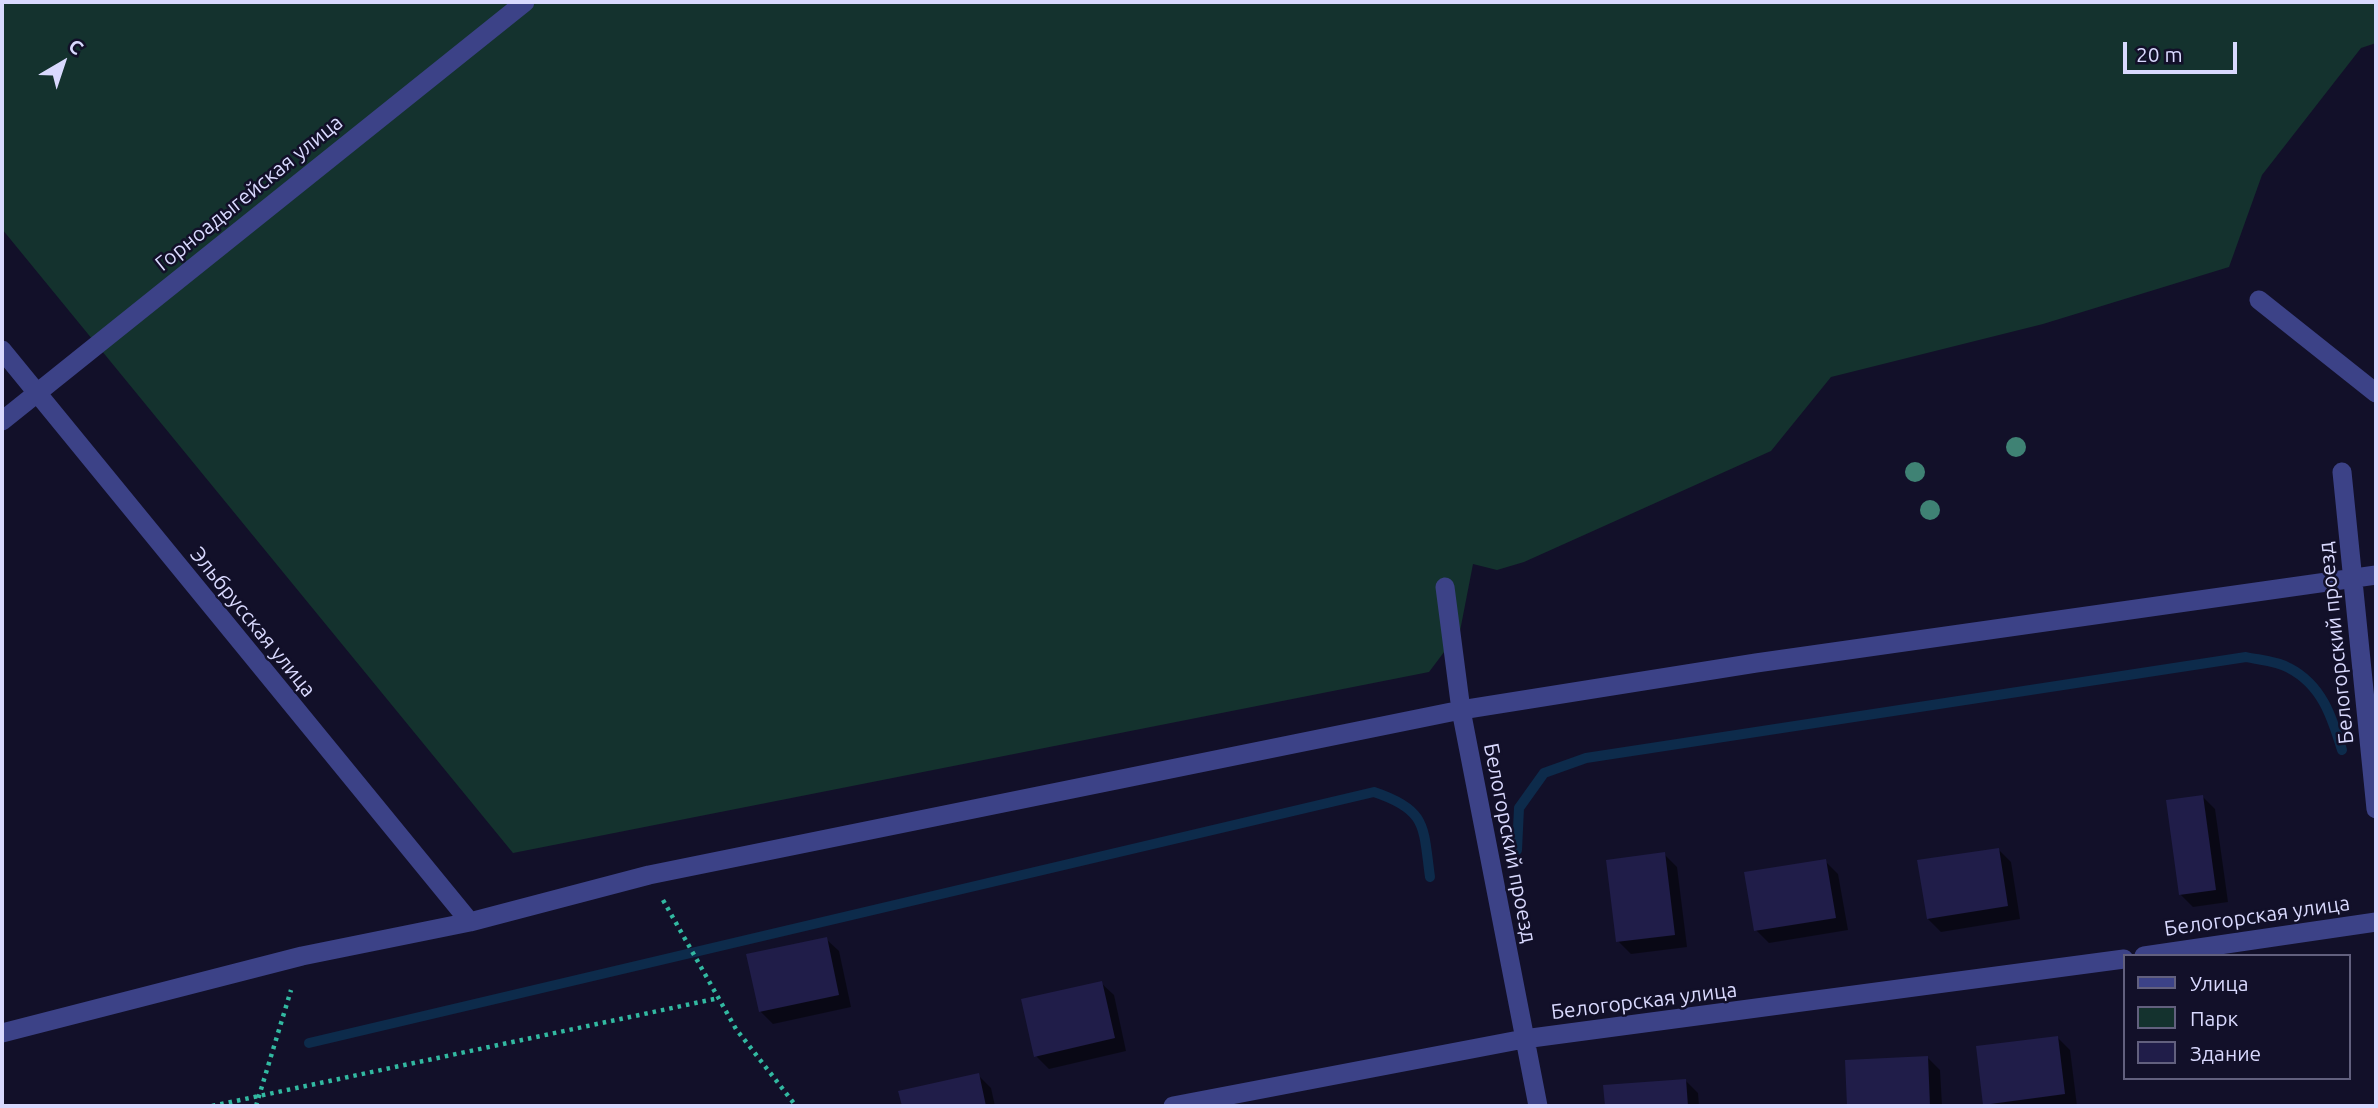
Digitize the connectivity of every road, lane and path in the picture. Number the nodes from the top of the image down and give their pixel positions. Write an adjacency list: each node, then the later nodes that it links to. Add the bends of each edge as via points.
1 (525, 2): 4 (street, Горноадыгейская улица)
2 (2259, 300): 5 (street)
3 (2, 350): 4 (street, Эльбрусская улица)
4 (35, 393): 6 (street, Горноадыгейская улица); 14 (street, Эльбрусская улица)
5 (2376, 393)
6 (2, 421)
7 (2342, 472): 9 (street, Белогорский проезд)
8 (2376, 575): 9 (street)
9 (2351, 578): 11 (street); 12 (street, Белогорский проезд)
10 (1445, 587): 11 (street, Белогорский проезд)
11 (1461, 710): 13 (street); 21 (street, Белогорский проезд)
12 (2376, 809)
13 (649, 875): 14 (street); 19 (path)
14 (470, 922): 17 (street)
15 (2376, 922): 16 (street, Белогорская улица)
16 (2158, 954)
17 (302, 956): 20 (street); 22 (path)
18 (2122, 959): 21 (street, Белогорская улица)
19 (719, 998): 22 (path); 25 (path, via 736,1029)
20 (2, 1033)
21 (1524, 1039): 26 (street, Белогорская улица); 27 (street, Белогорский проезд)
22 (258, 1095): 23 (path); 24 (path)
23 (212, 1106)
24 (256, 1106)
25 (796, 1106)
26 (1173, 1106)
27 (1538, 1106)

